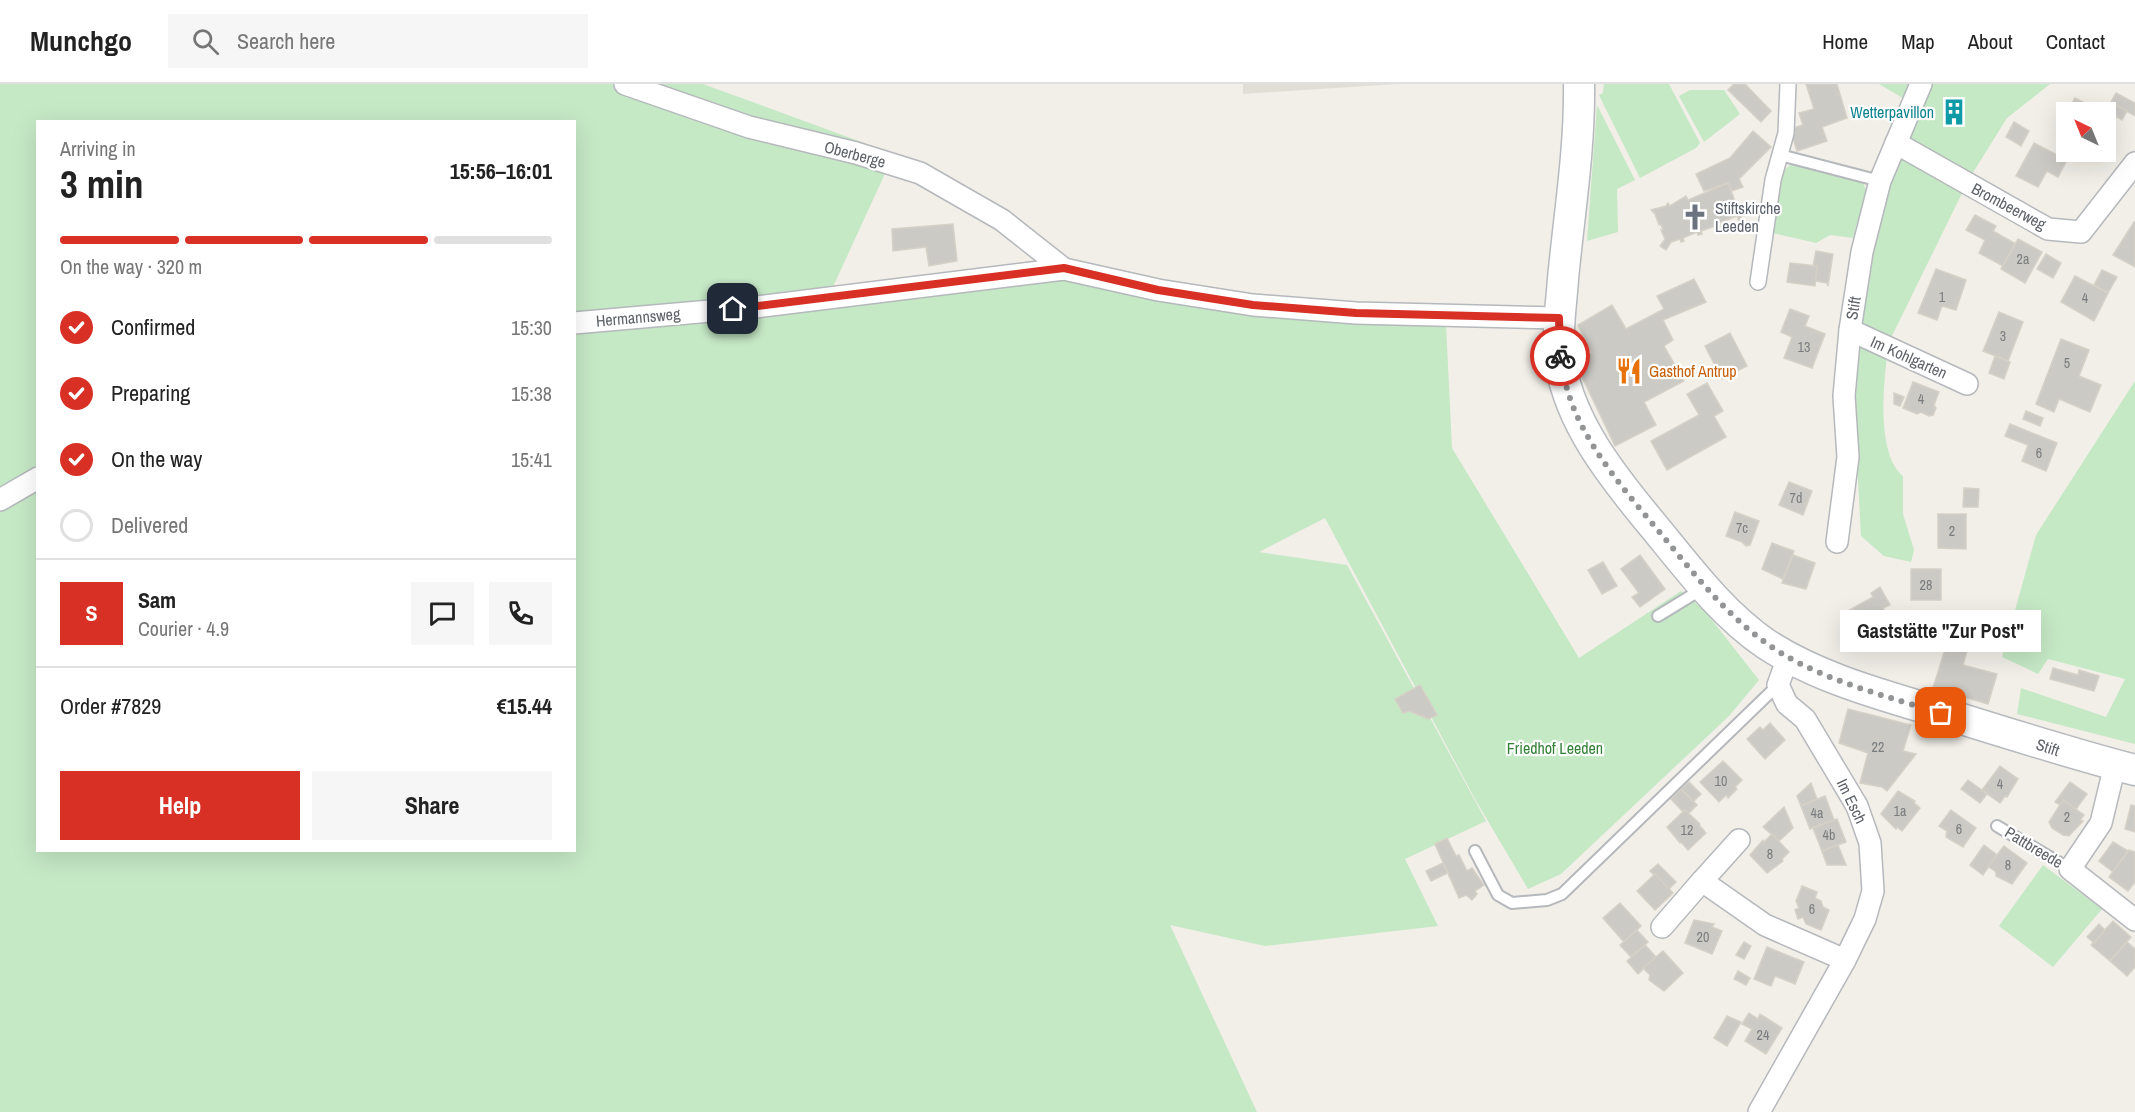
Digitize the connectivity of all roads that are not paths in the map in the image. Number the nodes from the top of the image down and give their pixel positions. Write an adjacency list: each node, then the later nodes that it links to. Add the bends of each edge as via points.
1 (625, 84): 9 (street, Oberberge, via 749,127 921,173 1002,220)
2 (1579, 84): 11 (main road, Stift)
3 (1788, 84): 6 (street, via 1786,133)
4 (1921, 84): 5 (street, Stift)
5 (1896, 143): 7 (street, Brombeerweg, via 2048,229 2081,232); 8 (street, Stift)
6 (1780, 155): 8 (lane); 10 (street)
7 (2135, 163)
8 (1880, 181): 13 (street, Stift, via 1862,252)
9 (1064, 268): 11 (street, Hermannsweg, via 1158,290 1253,305 1356,313); 12 (street, Hermannsweg, via 756,307)
10 (1758, 282)
11 (1559, 318): 18 (main road, Stift, via 1562,367 1578,420 1610,470)
12 (576, 323)
13 (1850, 330): 14 (street, Im Kohlgarten); 17 (street, Stift, via 1844,396 1848,457)
14 (1968, 384)
15 (36, 479): 16 (street)
16 (0, 500)
17 (1837, 542)
18 (1705, 588): 19 (lane); 20 (main road, Stift, via 1764,642)
19 (1658, 616)
20 (1791, 658): 21 (street); 22 (main road, Stift, via 1896,699 2074,755)
21 (1778, 686): 25 (lane, via 1562,894 1547,900 1512,903 1498,895); 30 (street, Im Esch, via 1787,704 1805,719 1832,762 1857,806 1870,843 1873,891 1865,919)
22 (2125, 767): 26 (street, Pattbreede, via 2101,823)
23 (1997, 826): 26 (lane, Pattbreede)
24 (1739, 840): 27 (street)
25 (1475, 851)
26 (2070, 869): 28 (street, Pattbreede)
27 (1702, 881): 29 (street); 30 (street, via 1766,925)
28 (2135, 920)
29 (1662, 927)
30 (1845, 960): 31 (street, Im Esch)
31 (1759, 1112)

